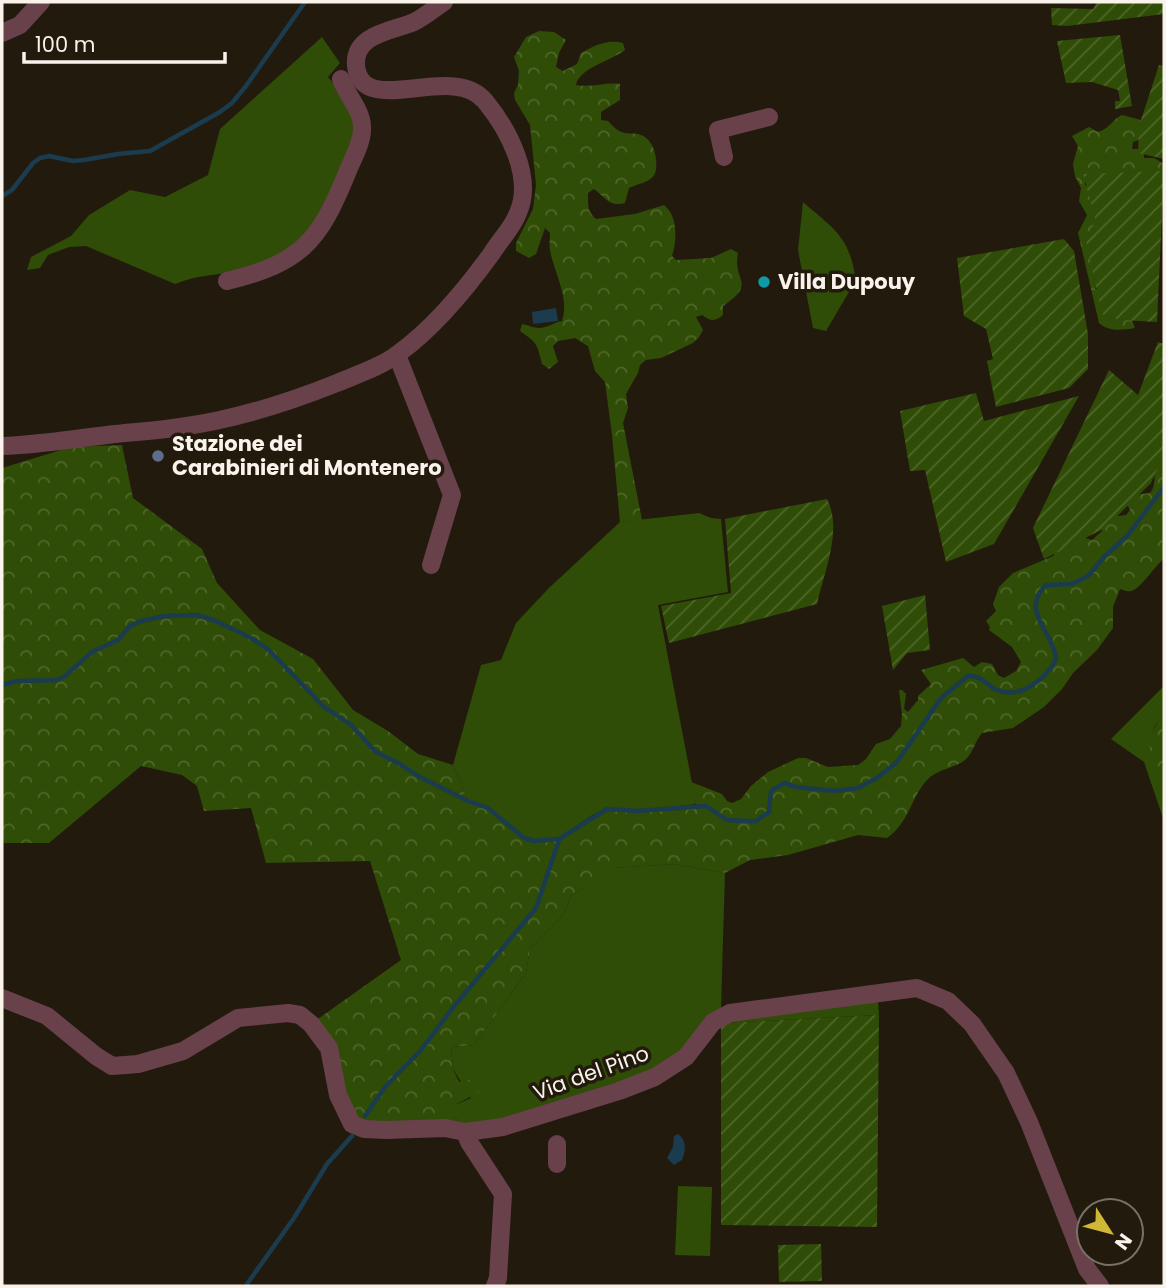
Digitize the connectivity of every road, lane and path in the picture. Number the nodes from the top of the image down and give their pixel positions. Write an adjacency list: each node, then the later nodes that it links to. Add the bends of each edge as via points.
1 (41, 2): 3 (street, via 20,25)
2 (444, 2): 4 (street, via 415,22 369,39 358,50)
3 (2, 33)
4 (356, 68): 7 (street, via 338,81 362,127 334,204 309,243 282,264); 8 (street, via 366,83 387,92 448,84 477,92 502,127 522,173 518,214 504,236 452,302)
5 (769, 117): 6 (street, via 718,130)
6 (724, 157)
7 (227, 281)
8 (397, 355): 9 (street, via 326,387 239,416); 10 (street, via 452,495)
9 (7, 448)
10 (432, 565)
11 (2, 999): 12 (street, Via del Pino, via 47,1016 112,1066 183,1051 238,1018 300,1014 328,1048 338,1095 352,1124 364,1129)
12 (465, 1132): 15 (street, via 503,1194 504,1259); 16 (street, Via del Pino, via 503,1127 655,1077 686,1057 713,1022 730,1013 917,988 948,1001 972,1024 1006,1073 1087,1269)
13 (556, 1144): 14 (street)
14 (557, 1164)
15 (495, 1286)
16 (1100, 1286)

